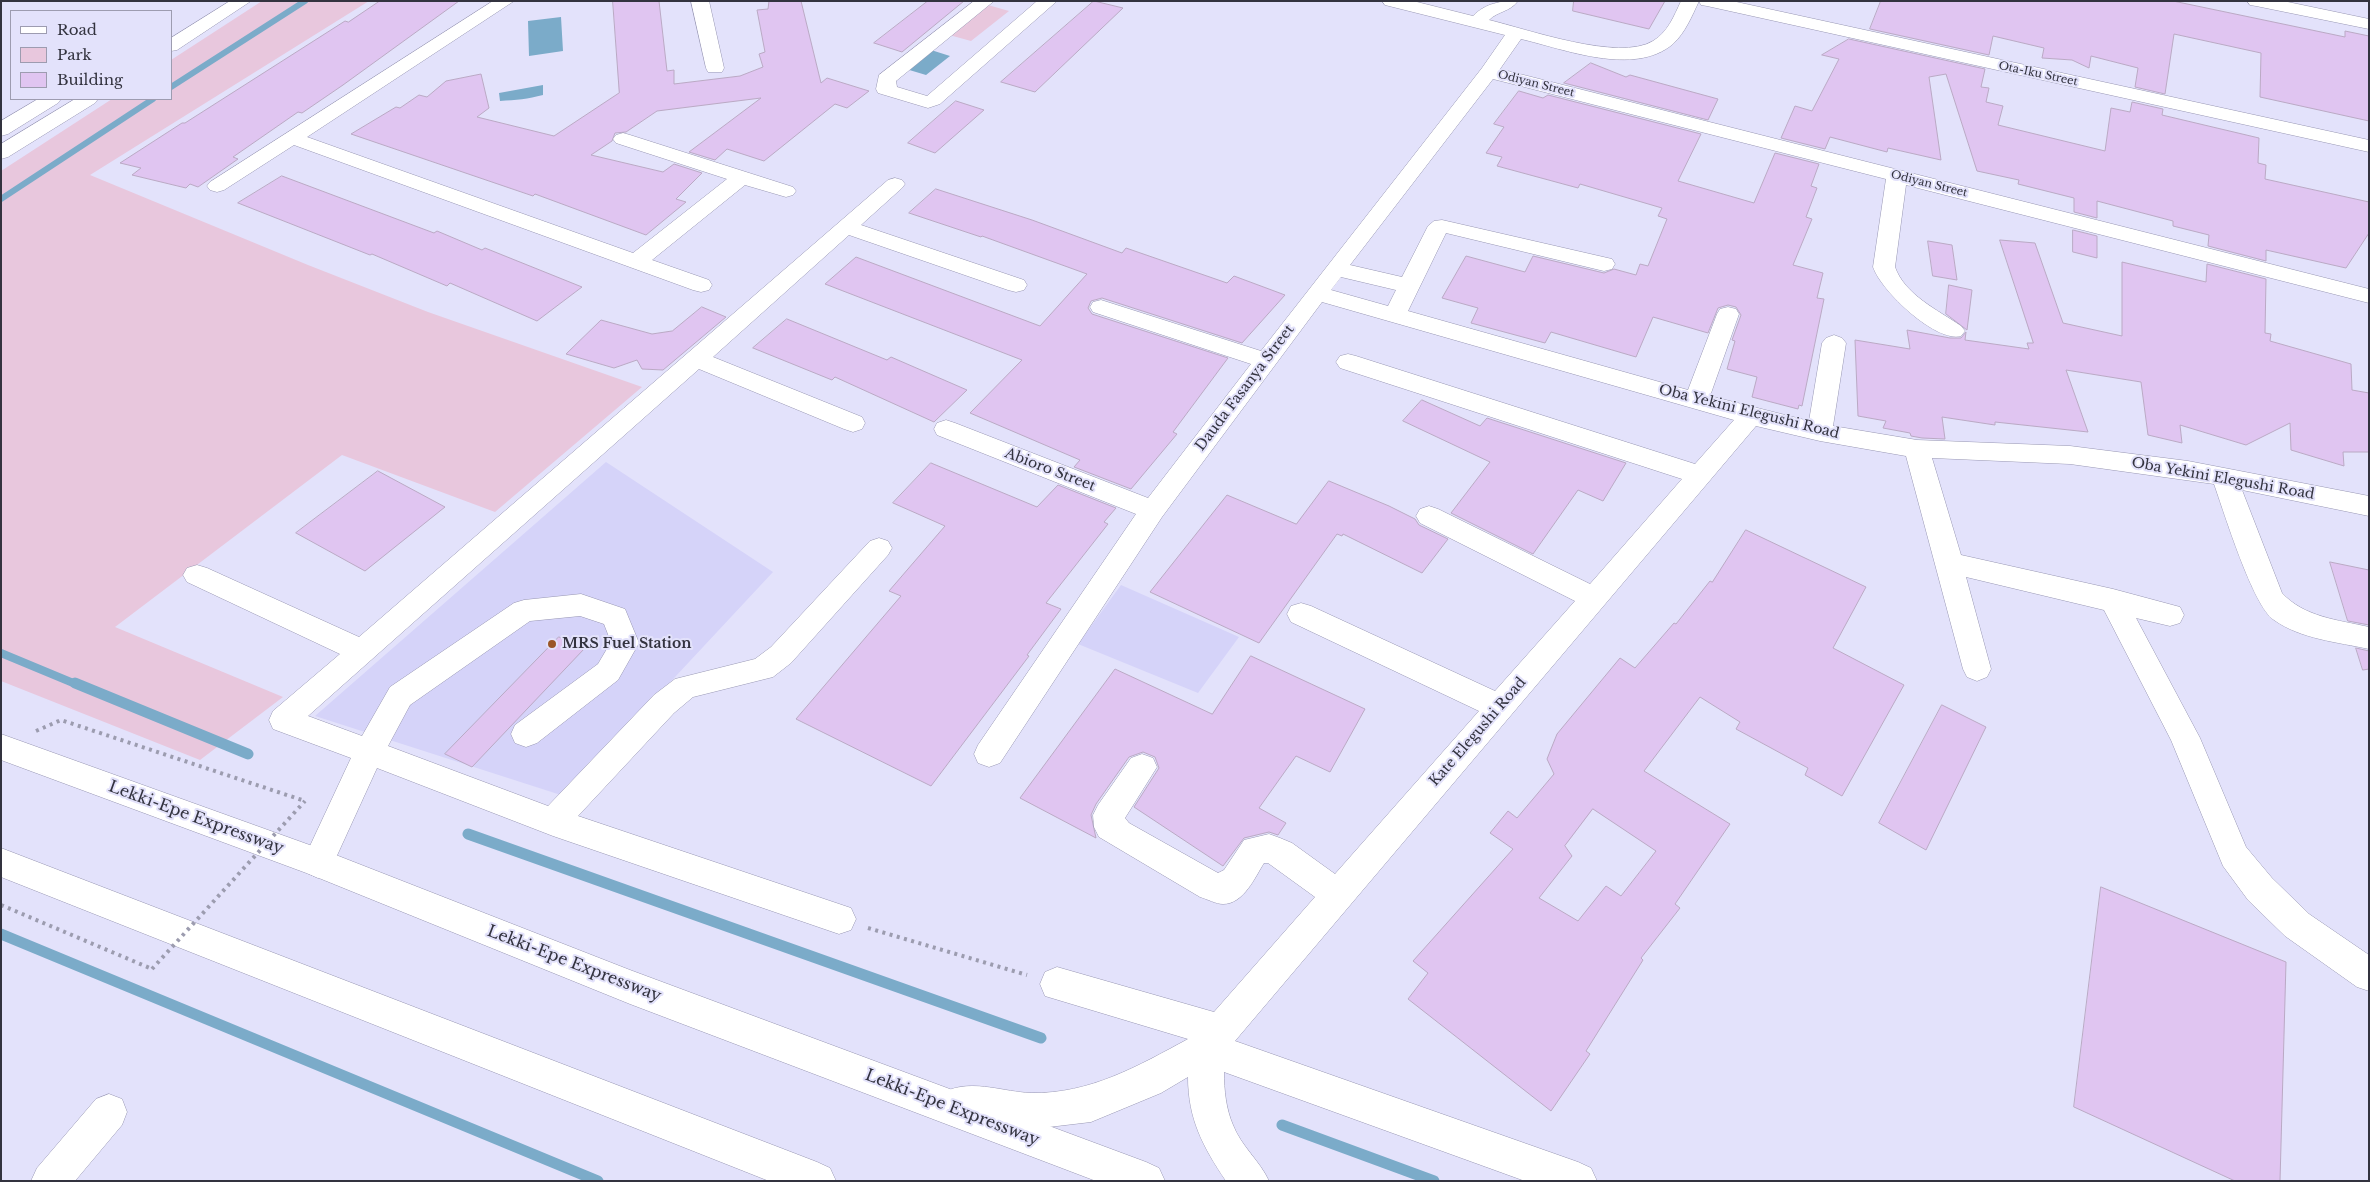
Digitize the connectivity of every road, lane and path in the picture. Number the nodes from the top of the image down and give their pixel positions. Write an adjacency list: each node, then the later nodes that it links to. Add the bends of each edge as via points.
1 (242, 1): 15 (main road)
2 (505, 1): 21 (main road)
3 (700, 1): 16 (main road)
4 (985, 1): 11 (main road, via 886,79 888,89 885,89 928,102 933,100)
5 (1022, 1): 11 (main road)
6 (1391, 1): 12 (main road)
7 (1509, 1): 12 (main road, via 1488,11)
8 (1690, 1): 14 (main road, via 1668,40 1632,55 1605,54)
9 (1707, 1): 23 (main road, Ota-Iku Street)
10 (2256, 1): 13 (main road)
11 (1044, 4)
12 (1476, 23): 14 (main road)
13 (2369, 24)
14 (1516, 32): 17 (main road, Dauda Fasanya Street)
15 (172, 45)
16 (714, 68)
17 (1489, 72): 25 (main road, Odiyan Street); 33 (main road, Dauda Fasanya Street)
18 (49, 100): 20 (main road)
19 (86, 100): 24 (main road)
20 (1, 130)
21 (292, 138): 28 (main road); 31 (main road)
22 (623, 139): 26 (main road)
23 (2369, 146)
24 (1, 153)
25 (1897, 176): 38 (main road, Odiyan Street); 42 (main road, via 1884,267 1886,276 1896,289)
26 (742, 177): 29 (main road); 31 (main road)
27 (895, 184): 30 (main road)
28 (217, 186)
29 (786, 191)
30 (846, 228): 35 (main road); 44 (main road)
31 (635, 262): 34 (main road)
32 (1604, 264): 36 (main road, via 1442,226 1436,231)
33 (1336, 269): 36 (main road); 37 (main road, Dauda Fasanya Street)
34 (701, 285)
35 (1016, 285)
36 (1409, 286): 41 (main road)
37 (1317, 292): 41 (main road, Oba Yekini Elegushi Road); 45 (main road, Dauda Fasanya Street)
38 (2369, 296)
39 (1100, 307): 45 (main road)
40 (1728, 314): 47 (main road)
41 (1395, 315): 47 (main road, Oba Yekini Elegushi Road)
42 (1953, 331)
43 (1834, 343): 51 (main road)
44 (696, 359): 49 (main road); 66 (main road)
45 (1266, 361): 56 (main road, Dauda Fasanya Street)
46 (1348, 362): 53 (main road)
47 (1696, 400): 48 (main road, Oba Yekini Elegushi Road)
48 (1751, 416): 51 (main road, Oba Yekini Elegushi Road); 53 (main road, Kate Elegushi Road)
49 (853, 423)
50 (946, 429): 56 (main road, Abioro Street)
51 (1820, 432): 52 (main road, Oba Yekini Elegushi Road)
52 (1917, 449): 54 (main road, Oba Yekini Elegushi Road, via 2070,455); 59 (main road)
53 (1701, 475): 61 (main road, Kate Elegushi Road)
54 (2224, 477): 55 (main road, Oba Yekini Elegushi Road); 65 (main road, via 2270,599 2282,612 2306,624)
55 (2369, 506)
56 (1153, 510): 73 (main road, Dauda Fasanya Street)
57 (1429, 516): 61 (main road)
58 (879, 548): 75 (main road, via 782,655 763,669 684,687)
59 (1948, 560): 62 (main road, via 1964,567); 67 (main road)
60 (197, 575): 66 (main road)
61 (1593, 598): 68 (main road, Kate Elegushi Road)
62 (2113, 600): 64 (main road); 81 (main road, via 2185,738 2234,856 2260,889 2297,924)
63 (1301, 614): 68 (main road)
64 (2170, 615)
65 (2369, 638)
66 (362, 651): 72 (main road, via 284,720)
67 (1977, 669)
68 (1500, 707): 78 (main road, Kate Elegushi Road)
69 (61, 720): 79 (path, bridge, via 305,801 152,969)
70 (526, 734): 72 (main road, via 608,672 625,643 614,617 580,605 524,610 400,696)
71 (1, 747): 77 (main road, Lekki-Epe Expressway)
72 (368, 752): 75 (main road); 77 (main road)
73 (989, 754)
74 (1142, 767): 78 (main road, via 1109,814 1110,827 1118,833 1212,886 1224,889 1235,882 1255,850 1269,848 1281,853)
75 (552, 822): 80 (main road)
76 (1, 862): 87 (main road)
77 (318, 863): 84 (main road, Lekki-Epe Expressway, via 630,987)
78 (1337, 895): 83 (main road, Kate Elegushi Road)
79 (1, 905)
80 (838, 919): 82 (path)
81 (2369, 975)
82 (1057, 984): 83 (main road)
83 (1213, 1040): 84 (main road, Kate Elegushi Road, via 1148,1080 1091,1104 1032,1111); 89 (main road, via 1206,1092 1217,1135); 90 (main road)
84 (931, 1099): 88 (main road, Lekki-Epe Expressway)
85 (109, 1112): 86 (main road)
86 (50, 1181)
87 (817, 1181)
88 (1146, 1181)
89 (1250, 1181)
90 (1578, 1181)

